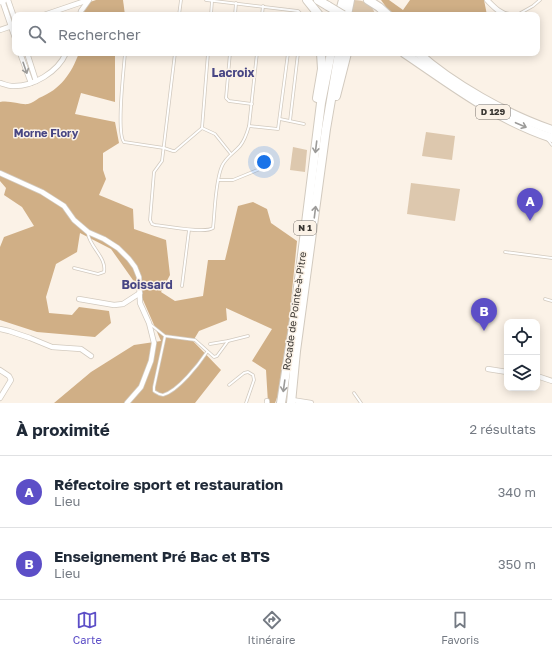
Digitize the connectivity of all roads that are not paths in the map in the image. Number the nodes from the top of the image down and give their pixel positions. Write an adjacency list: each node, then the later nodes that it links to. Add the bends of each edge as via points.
1 (2, 0): 33 (street)
2 (8, 0): 18 (street)
3 (89, 0): 19 (street); 20 (street)
4 (181, 0): 21 (lane)
5 (206, 0): 13 (lane)
6 (307, 0): 26 (highway)
7 (317, 0): 27 (highway); 28 (highway, bridge)
8 (343, 0): 29 (highway)
9 (350, 0): 30 (highway)
10 (368, 0): 16 (highway)
11 (487, 0): 31 (street)
12 (540, 0): 32 (lane)
13 (212, 1): 14 (lane); 22 (lane)
14 (236, 3): 15 (lane); 23 (lane)
15 (263, 6): 17 (lane); 24 (lane)
16 (378, 7)
17 (293, 10): 25 (lane)
18 (12, 12)
19 (53, 12)
20 (81, 12)
21 (179, 12)
22 (211, 12)
23 (234, 12)
24 (262, 12)
25 (299, 12)
26 (317, 12)
27 (319, 12)
28 (338, 12)
29 (341, 12)
30 (348, 12)
31 (501, 12)
32 (524, 12)
33 (12, 23)
34 (12, 25): 35 (street)
35 (0, 30)
36 (21, 56): 54 (street, one-way to 54)
37 (27, 56): 52 (street)
38 (65, 56): 52 (street, via 50,74)
39 (125, 56): 65 (lane, via 121,138 124,142)
40 (175, 56): 65 (lane)
41 (208, 56): 60 (lane)
42 (230, 56): 55 (lane, via 226,98 229,101)
43 (257, 56): 55 (lane)
44 (288, 56): 56 (lane)
45 (298, 56): 57 (lane)
46 (321, 56): 61 (highway, via 322,69 315,112)
47 (330, 56): 61 (highway, Rocade de Pointe-à-Pitre / N 1, via 321,104)
48 (338, 56): 61 (highway, Rocade de Pointe-à-Pitre / N 1)
49 (346, 56): 61 (highway)
50 (408, 56): 63 (highway, D 129, one-way to 63, via 486,108)
51 (421, 56): 62 (highway, D 129, via 483,98)
52 (36, 81): 54 (street)
53 (0, 83): 54 (street, via 12,86)
54 (31, 83)
55 (252, 104): 59 (lane)
56 (280, 119): 57 (lane); 59 (lane, via 278,129)
57 (290, 121): 58 (lane)
58 (304, 124)
59 (249, 126): 66 (lane, via 246,138)
60 (202, 128): 65 (lane, via 175,151); 66 (lane, via 215,134)
61 (322, 129): 96 (highway, Rocade de Pointe-à-Pitre / N 1, one-way to 61); 99 (highway, Rocade de Pointe-à-Pitre / N 1, one-way to 99)
62 (552, 130)
63 (548, 137): 64 (lane)
64 (552, 145)
65 (164, 148): 70 (lane, via 162,161 154,172 150,220 155,225)
66 (231, 154): 69 (lane, via 221,168)
67 (260, 169): 69 (lane, via 233,180)
68 (0, 173): 71 (street, via 42,192 64,206 74,220)
69 (219, 180): 70 (lane, via 213,228)
70 (189, 230): 75 (lane)
71 (88, 232): 74 (lane, via 89,240 105,265 104,272 98,274); 76 (street, via 118,248 129,259 139,277)
72 (505, 252): 73 (lane)
73 (552, 258)
74 (74, 268)
75 (182, 286)
76 (140, 293): 77 (street, via 123,304 114,305); 80 (street, via 140,303)
77 (79, 299)
78 (545, 299): 79 (lane)
79 (552, 301)
80 (149, 323): 82 (lane); 97 (street, via 154,343 151,361 141,387)
81 (0, 329): 87 (street, via 52,347 82,349)
82 (165, 336): 86 (lane, via 193,339); 86 (lane, via 154,387 158,394 163,395 184,380)
83 (248, 336): 84 (lane)
84 (228, 341): 85 (lane); 86 (lane, via 216,356 211,356)
85 (210, 344)
86 (207, 352)
87 (91, 356)
88 (488, 369): 90 (street)
89 (0, 370): 95 (street, via 10,376 11,380)
90 (504, 372)
91 (540, 377): 92 (street)
92 (552, 381)
93 (229, 385): 98 (lane, via 244,373 253,375 254,380)
94 (354, 393): 101 (lane)
95 (0, 398)
96 (291, 402): 100 (street)
97 (127, 403)
98 (246, 403)
99 (281, 403)
100 (311, 403)
101 (362, 403)

